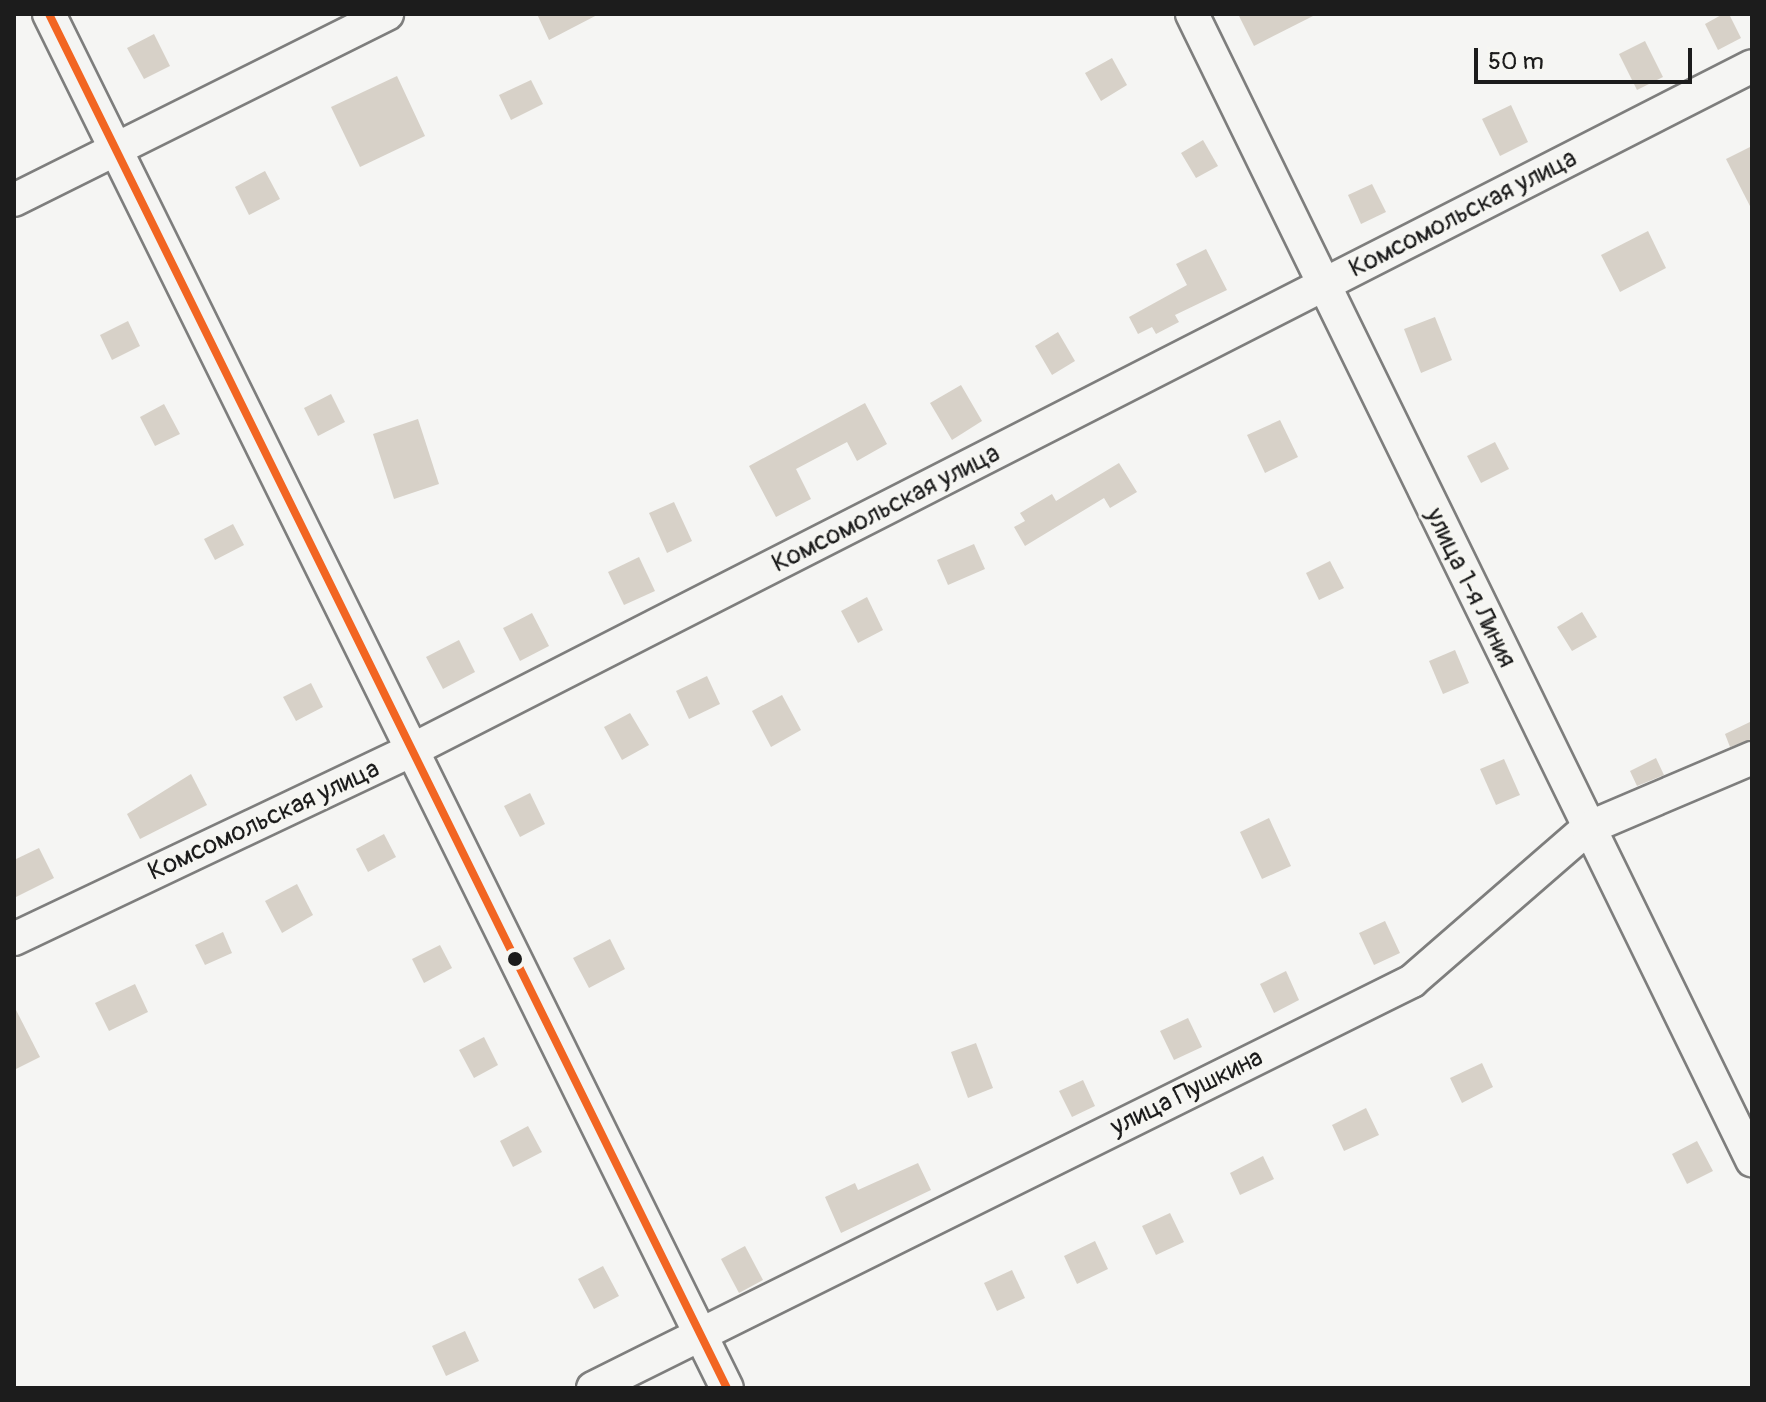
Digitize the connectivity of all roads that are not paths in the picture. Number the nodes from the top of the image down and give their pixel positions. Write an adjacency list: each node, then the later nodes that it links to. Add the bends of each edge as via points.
1 (49, 14): 5 (street)
2 (387, 14): 5 (street)
3 (1192, 14): 7 (street, улица 1-я Линия)
4 (1752, 66): 7 (street, Комсомольская улица)
5 (117, 150): 6 (street); 8 (street)
6 (14, 200)
7 (1322, 286): 8 (street, Комсомольская улица); 10 (street, улица 1-я Линия)
8 (414, 749): 11 (street, Комсомольская улица); 13 (street)
9 (1752, 758): 10 (street, улица Пушкина)
10 (1588, 828): 12 (street, улица 1-я Линия); 13 (street, улица Пушкина, via 1412,981)
11 (14, 939)
12 (1752, 1160)
13 (701, 1335): 14 (street, улица Пушкина); 15 (street)
14 (593, 1388)
15 (727, 1388)

